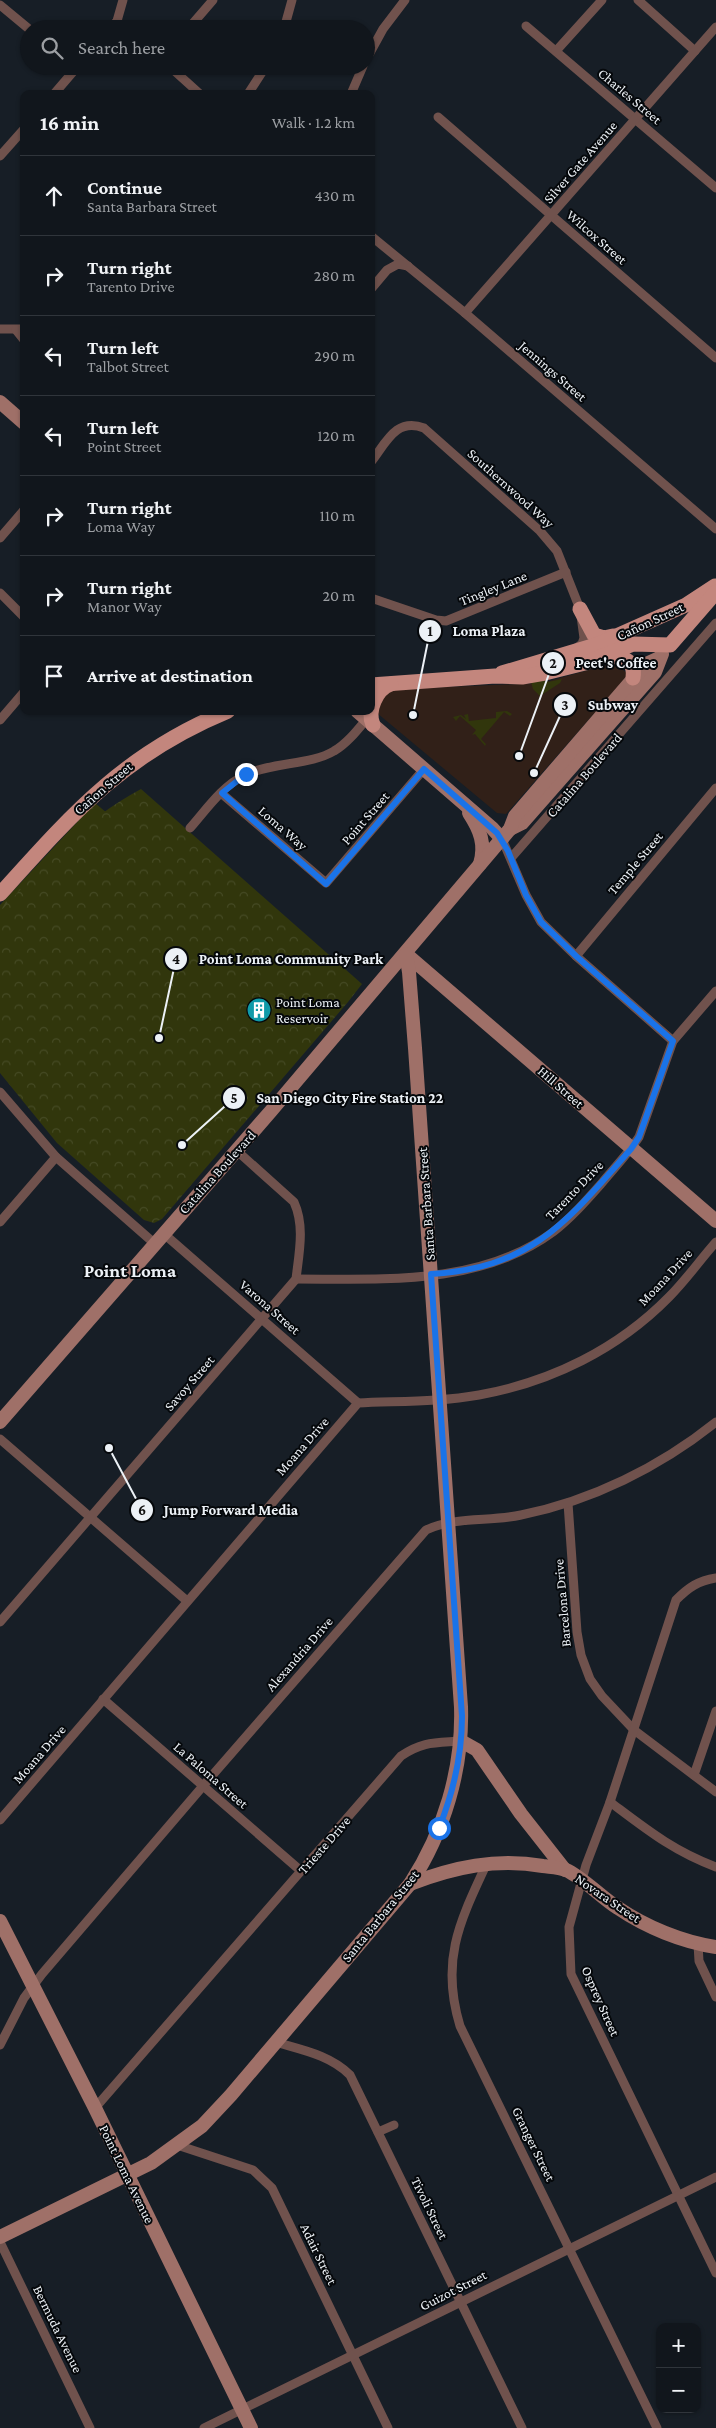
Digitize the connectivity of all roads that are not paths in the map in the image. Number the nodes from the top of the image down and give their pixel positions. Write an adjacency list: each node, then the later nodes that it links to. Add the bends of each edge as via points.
1 (123, 0): 8 (street)
2 (213, 0): 9 (street)
3 (292, 0): 10 (street)
4 (405, 0): 14 (street)
5 (602, 0): 15 (street)
6 (638, 0): 16 (street)
7 (0, 5): 11 (street)
8 (115, 20)
9 (196, 20)
10 (286, 20)
11 (20, 22)
12 (526, 26): 15 (street, Charles Street)
13 (716, 27): 16 (street, Silver Gate Avenue)
14 (375, 44)
15 (556, 51): 26 (street, Charles Street)
16 (695, 51): 26 (street, Silver Gate Avenue)
17 (69, 75): 21 (street)
18 (179, 75): 22 (street)
19 (260, 75): 23 (street)
20 (359, 75): 24 (street)
21 (57, 90)
22 (196, 90)
23 (251, 90)
24 (353, 90)
25 (438, 117): 30 (street, Wilcox Street)
26 (636, 119): 29 (street, Charles Street); 30 (street, Silver Gate Avenue)
27 (20, 139): 28 (street)
28 (0, 156)
29 (716, 188)
30 (551, 216): 34 (street, Silver Gate Avenue); 37 (street, Wilcox Street)
31 (375, 239): 32 (street, Jennings Street)
32 (408, 266): 33 (street, via 398,264 387,270); 34 (street, Jennings Street)
33 (375, 284)
34 (465, 313): 42 (street, Jennings Street)
35 (0, 329): 36 (street)
36 (20, 329)
37 (716, 358)
38 (0, 402): 39 (street)
39 (20, 420)
40 (375, 457): 44 (street, Southernwood Way, via 399,427 407,424 424,428 540,531 557,551)
41 (20, 515): 43 (street)
42 (716, 529)
43 (0, 538)
44 (566, 572): 48 (street, Tingley Lane, via 446,621); 49 (street, Southernwood Way)
45 (716, 585): 52 (main road, Cañon Street, via 686,605)
46 (716, 592): 53 (main road, Catalina Boulevard)
47 (0, 594): 50 (street)
48 (375, 599)
49 (580, 609): 52 (main road, via 594,635 604,638); 54 (street, Southernwood Way, via 584,638 582,644)
50 (20, 613)
51 (716, 623): 72 (street, Catalina Boulevard)
52 (622, 634): 54 (main road, Cañon Street)
53 (670, 646): 55 (main road, Cañon Street, via 632,644); 56 (street, Catalina Boulevard)
54 (565, 655): 57 (main road, Cañon Street)
55 (602, 656): 57 (main road, Cañon Street, via 545,673 522,677); 58 (main road, via 619,656 628,660 633,668)
56 (659, 658): 58 (street, Catalina Boulevard, via 646,664); 71 (street, Catalina Boulevard, via 655,672 522,823)
57 (495, 676): 59 (main road, Cañon Street)
58 (633, 678): 71 (street, Catalina Boulevard, via 515,816)
59 (391, 684): 60 (main road, Cañon Street); 62 (main road, via 380,691)
60 (375, 685)
61 (20, 697): 65 (street)
62 (375, 701)
63 (219, 715): 75 (main road, Cañon Street, via 180,732 126,767 77,810)
64 (367, 717): 66 (street); 68 (street, via 329,754 256,770 237,779)
65 (0, 720)
66 (424, 769): 69 (street); 74 (street, Point Street)
67 (716, 788): 77 (street, Temple Street)
68 (222, 793): 70 (street); 74 (street, Loma Way)
69 (462, 801): 71 (street); 73 (street, via 483,840)
70 (190, 828)
71 (506, 834): 72 (street); 73 (street, Catalina Boulevard)
72 (511, 858): 77 (street, via 541,922)
73 (480, 865): 76 (street, Catalina Boulevard)
74 (326, 884)
75 (0, 894)
76 (406, 954): 81 (street, Hill Street); 82 (street, Catalina Boulevard); 88 (street, Santa Barbara Street)
77 (576, 956): 79 (street)
78 (716, 991): 79 (street, Tarento Drive)
79 (673, 1041): 81 (street, Tarento Drive, via 639,1137)
80 (3, 1094): 83 (street, Varona Street)
81 (631, 1149): 84 (street, Hill Street); 88 (street, Tarento Drive, via 583,1204 542,1240 483,1266)
82 (236, 1150): 86 (street, Catalina Boulevard); 89 (street, via 294,1202 301,1227)
83 (56, 1156): 85 (street); 86 (street, Varona Street)
84 (716, 1221)
85 (0, 1222)
86 (158, 1238): 90 (street, Varona Street); 93 (street, Catalina Boulevard)
87 (716, 1242): 91 (street, Moana Drive, via 648,1316 583,1361 513,1387)
88 (431, 1274): 89 (street, Tarento Drive, via 368,1279); 91 (street, Santa Barbara Street)
89 (296, 1279): 90 (street, Savoy Street)
90 (263, 1319): 92 (street, Varona Street); 97 (street, Savoy Street)
91 (440, 1399): 92 (street, Moana Drive); 98 (street, Santa Barbara Street)
92 (358, 1402): 100 (street, Moana Drive)
93 (0, 1422)
94 (716, 1422): 96 (street, Alexandria Drive, via 658,1463)
95 (0, 1439): 97 (street)
96 (568, 1503): 98 (street, Alexandria Drive, via 519,1516); 104 (street, Barcelona Drive, via 581,1655 590,1679 602,1696)
97 (90, 1517): 100 (street); 101 (street, Savoy Street)
98 (448, 1523): 105 (street, Santa Barbara Street); 107 (street, Alexandria Drive, via 436,1525 418,1537)
99 (716, 1578): 104 (street, Osprey Street, via 700,1580 676,1600)
100 (187, 1601): 102 (street, Moana Drive)
101 (0, 1622)
102 (103, 1699): 107 (street, La Paloma Street); 110 (street, Moana Drive)
103 (716, 1711): 106 (street)
104 (634, 1730): 106 (street, Barcelona Drive); 109 (street, Osprey Street)
105 (461, 1741): 113 (street, via 477,1750 521,1814); 114 (street, Trieste Drive, via 416,1746 401,1756); 116 (street, Santa Barbara Street, via 444,1816)
106 (694, 1775): 108 (street, Barcelona Drive)
107 (203, 1786): 114 (street, La Paloma Street); 120 (street, Alexandria Drive)
108 (716, 1792)
109 (610, 1802): 112 (street, via 671,1847 688,1857); 115 (street, Osprey Street)
110 (0, 1820)
111 (487, 1863): 113 (street, Novara Street, via 520,1862); 116 (street, Novara Street, via 449,1870); 133 (street, Granger Street, via 458,1932 453,1954 451,1974 455,2008 460,2026)
112 (716, 1866)
113 (566, 1870): 115 (street, Novara Street)
114 (301, 1871): 124 (street, Trieste Drive)
115 (582, 1883): 118 (street, Novara Street, via 646,1924); 130 (street, Osprey Street, via 569,1927 571,1974)
116 (410, 1884): 122 (street, Santa Barbara Street)
117 (0, 1921): 120 (street, Point Loma Avenue)
118 (698, 1944): 119 (street, Novara Street); 121 (street, via 699,1961)
119 (716, 1947)
120 (32, 1986): 123 (street, Alexandria Drive); 124 (street, Point Loma Avenue)
121 (716, 1997)
122 (275, 2042): 126 (street, Tivoli Street, via 340,2065 350,2075); 127 (street, Santa Barbara Street, via 202,2126)
123 (0, 2045)
124 (95, 2108): 128 (street, Point Loma Avenue)
125 (394, 2125): 126 (street)
126 (378, 2132): 135 (street, Tivoli Street)
127 (177, 2145): 128 (street, Santa Barbara Street); 136 (street, Adair Street, via 253,2170 272,2188)
128 (128, 2176): 131 (street, Santa Barbara Street); 137 (street, Point Loma Avenue)
129 (716, 2177): 130 (street, Guizot Street)
130 (678, 2196): 133 (street, Guizot Street); 134 (street, Osprey Street)
131 (0, 2237)
132 (0, 2242): 138 (street, Bermuda Avenue)
133 (570, 2249): 135 (street, Guizot Street); 143 (street, Granger Street)
134 (716, 2273)
135 (461, 2302): 136 (street, Guizot Street); 142 (street, Tivoli Street)
136 (353, 2355): 137 (street, Guizot Street); 141 (street, Adair Street)
137 (242, 2409): 139 (street, Guizot Street); 140 (street, Point Loma Avenue)
138 (90, 2428)
139 (204, 2428)
140 (251, 2428)
141 (388, 2428)
142 (522, 2428)
143 (657, 2428)

